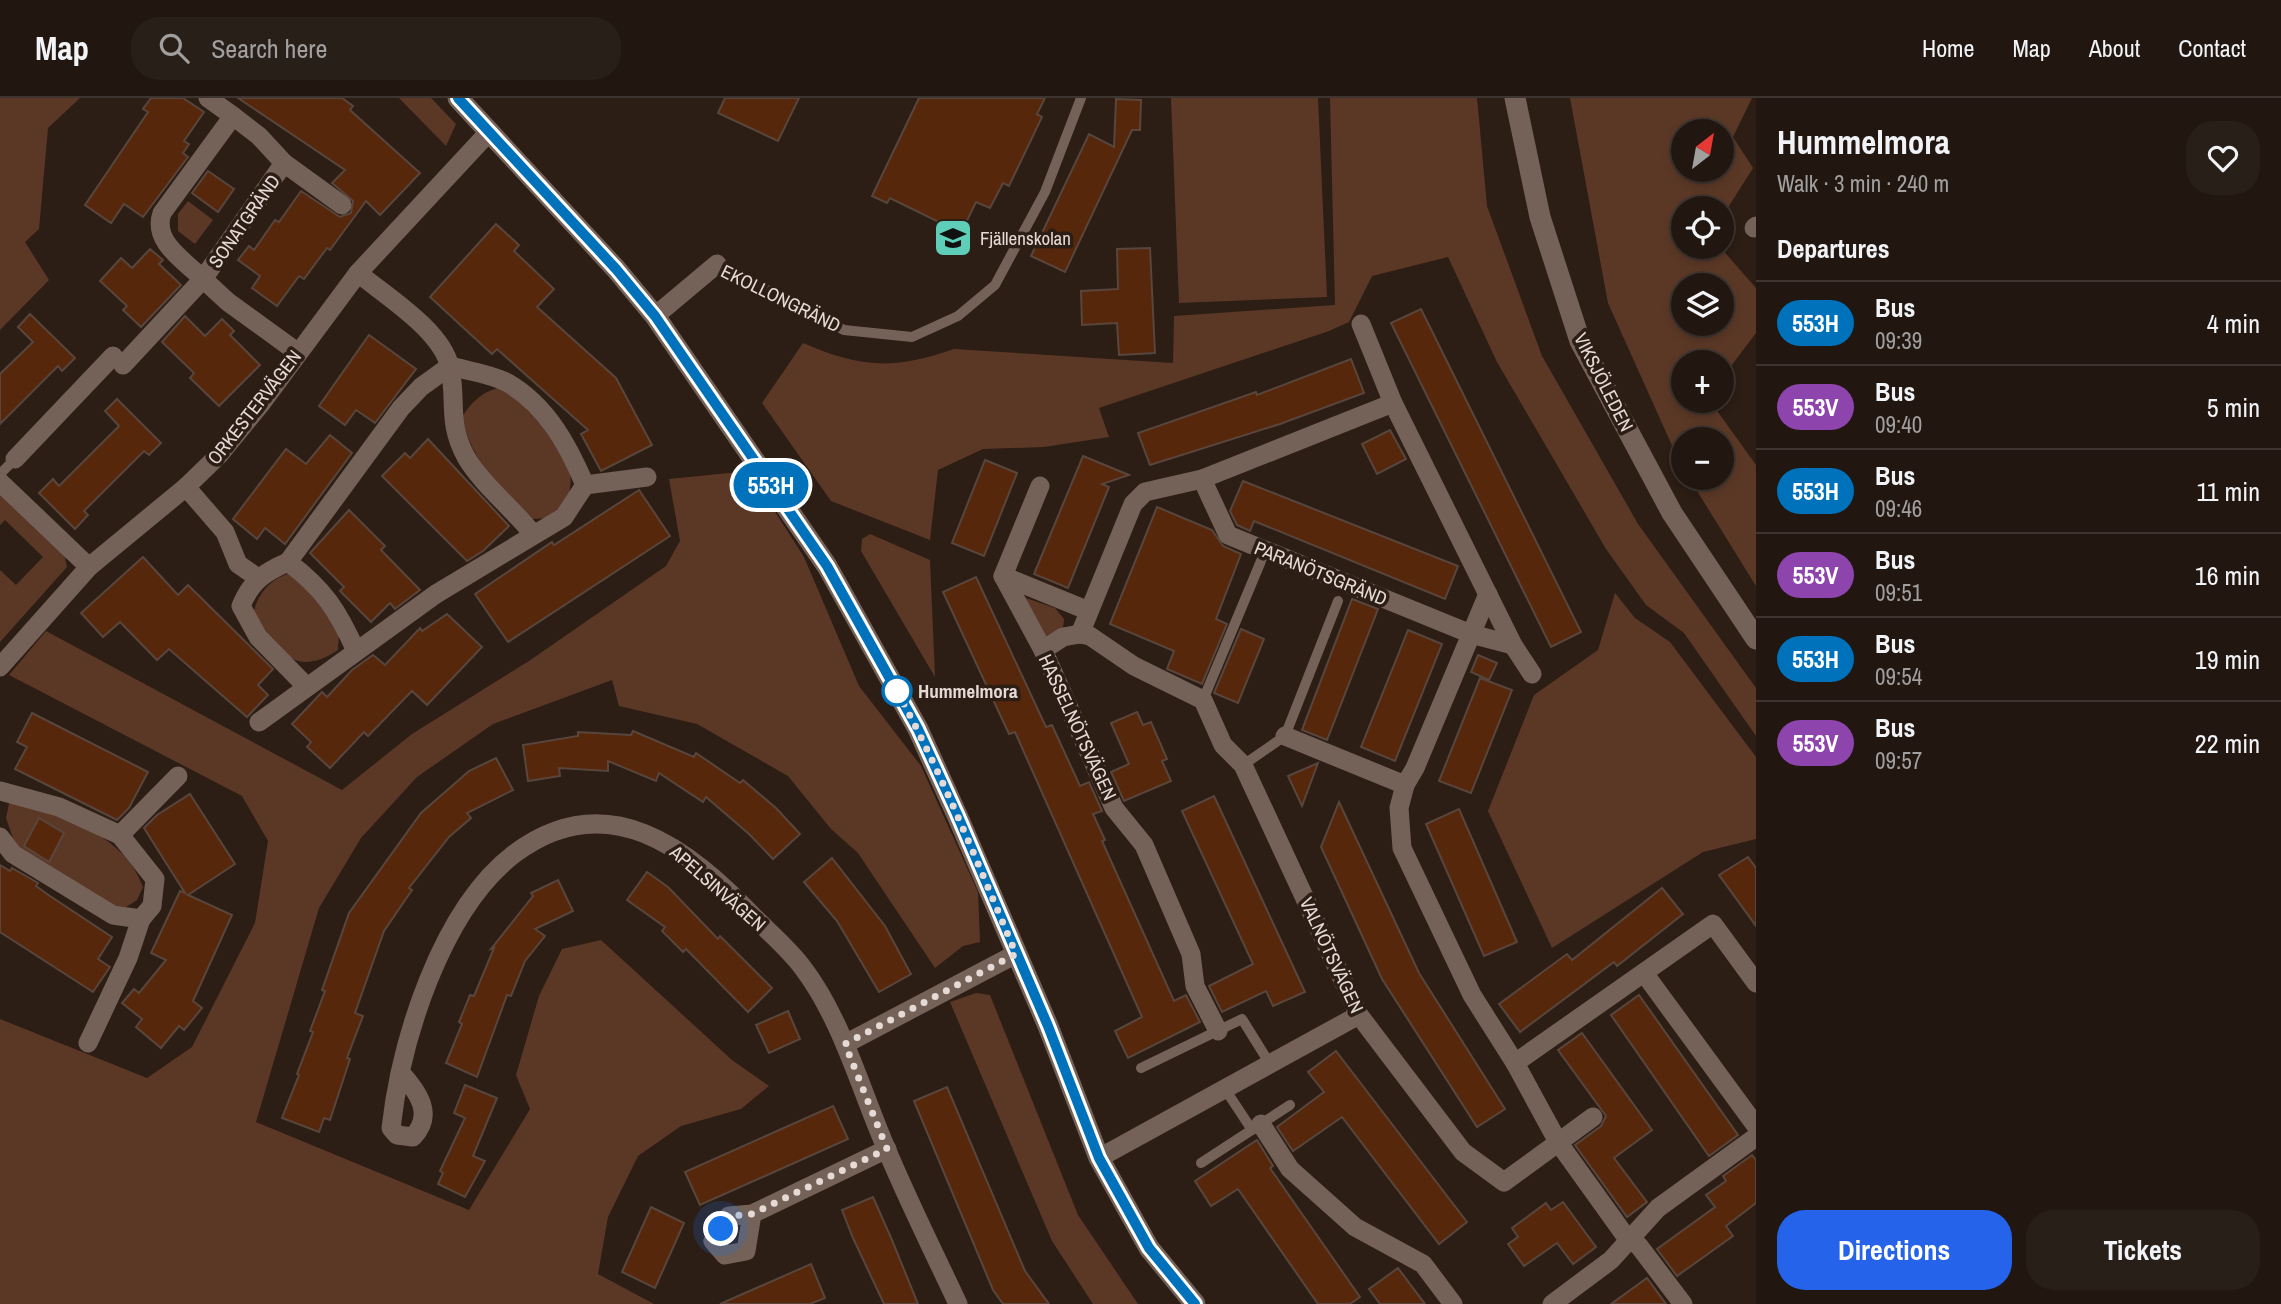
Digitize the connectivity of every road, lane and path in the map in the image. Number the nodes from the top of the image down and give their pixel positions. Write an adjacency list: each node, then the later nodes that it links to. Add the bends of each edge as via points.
1 (208, 98): 5 (street, SONATGRÄND)
2 (458, 98): 6 (street)
3 (1081, 98): 9 (lane, EKOLLONGRÄND, via 1045,192 995,285 958,316 912,337 844,330)
4 (1515, 98): 36 (street, VIKSJÖLEDEN, via 1539,216 1580,341 1672,513)
5 (233, 116): 7 (street, SONATGRÄND); 11 (street, SONATGRÄND, via 162,213 158,226 161,237)
6 (491, 131): 10 (street, ORKESTERVÄGEN); 12 (street)
7 (284, 163): 8 (street, SONATGRÄND); 11 (street, SONATGRÄND)
8 (342, 205)
9 (717, 264): 12 (street, EKOLLONGRÄND)
10 (358, 273): 14 (street, ORKESTERVÄGEN); 15 (street, via 434,335)
11 (204, 279): 14 (street, SONATGRÄND); 17 (street, SONATGRÄND)
12 (655, 316): 53 (street, via 827,566 918,729)
13 (1361, 324): 16 (street)
14 (298, 352): 24 (street, ORKESTERVÄGEN, via 219,456)
15 (450, 366): 22 (street, via 506,382 538,407 558,430); 25 (street, via 451,413 467,458); 27 (street, via 401,408)
16 (1393, 402): 20 (street); 31 (street)
17 (15, 459): 18 (lane)
18 (0, 474)
19 (647, 477): 22 (street)
20 (1202, 479): 33 (street, via 1145,492 1133,504); 35 (street, PARANÖTSGRÄND, via 1228,535)
21 (0, 482): 28 (street)
22 (585, 485): 25 (street, via 564,517)
23 (1040, 486): 29 (street)
24 (186, 487): 28 (street, ORKESTERVÄGEN); 30 (street, via 225,532 238,564)
25 (533, 534): 39 (street, via 436,594)
26 (1261, 561): 43 (lane, PARANÖTSGRÄND)
27 (288, 562): 30 (street); 39 (street, via 312,579 338,610)
28 (89, 567): 40 (street, ORKESTERVÄGEN)
29 (1003, 576): 33 (street); 38 (street, HASSELNÖTSVÄGEN)
30 (258, 578): 42 (street, via 241,606 258,637)
31 (1488, 594): 35 (street); 37 (street)
32 (1338, 601): 45 (lane, PARANÖTSGRÄND)
33 (1089, 611): 34 (street)
34 (1080, 634): 38 (street, via 1063,637); 43 (street)
35 (1471, 634): 37 (street, PARANÖTSGRÄND); 48 (street)
36 (1756, 639)
37 (1513, 645): 41 (street)
38 (1043, 650): 57 (street, HASSELNÖTSVÄGEN, via 1114,808 1144,845 1191,954 1195,986)
39 (356, 652): 42 (street)
40 (0, 667)
41 (1532, 674)
42 (307, 687): 44 (street)
43 (1203, 700): 46 (street, VALNÖTSVÄGEN, via 1223,745)
44 (259, 722)
45 (1285, 736): 46 (lane); 48 (street)
46 (1244, 765): 56 (street, VALNÖTSVÄGEN)
47 (178, 776): 50 (street)
48 (1405, 785): 60 (street, via 1399,808 1402,848 1472,995)
49 (1, 798): 50 (street, via 59,807)
50 (120, 835): 52 (street, via 155,879 152,906)
51 (0, 837): 52 (street, via 13,854 113,915)
52 (141, 919): 58 (street)
53 (1016, 954): 59 (street); 72 (street)
54 (1644, 973): 55 (street, via 1713,924); 60 (street); 67 (street)
55 (1756, 983)
56 (1359, 1015): 61 (street); 70 (street, VALNÖTSVÄGEN, via 1463,1152 1504,1182)
57 (1218, 1031): 61 (lane, via 1242,1019); 62 (lane)
58 (88, 1043)
59 (845, 1044): 63 (street, APELSINVÄGEN, via 803,968 736,898 675,847 647,832 586,822 553,830 527,844 477,892 453,925 420,1005); 71 (street, APELSINVÄGEN)
60 (1515, 1063): 70 (street)
61 (1270, 1064): 64 (street)
62 (1141, 1068)
63 (401, 1073): 63 (street, APELSINVÄGEN, via 391,1128 397,1135 412,1137 422,1127 422,1102)
64 (1225, 1089): 68 (lane); 72 (street)
65 (1290, 1105): 68 (lane)
66 (1593, 1117): 70 (street)
67 (1756, 1126)
68 (1257, 1127): 73 (lane); 78 (street, via 1290,1169 1355,1227 1423,1264)
69 (1756, 1137): 75 (street, via 1658,1208)
70 (1558, 1142): 75 (street)
71 (887, 1149): 74 (street); 76 (street, APELSINVÄGEN)
72 (1099, 1158): 77 (street, via 1149,1248)
73 (1201, 1163)
74 (752, 1214): 74 (street, via 729,1216 713,1241 725,1255 746,1251)
75 (1631, 1239): 79 (street, via 1611,1260); 80 (street)
76 (958, 1304)
77 (1195, 1304)
78 (1453, 1304)
79 (1552, 1304)
80 (1682, 1304)

